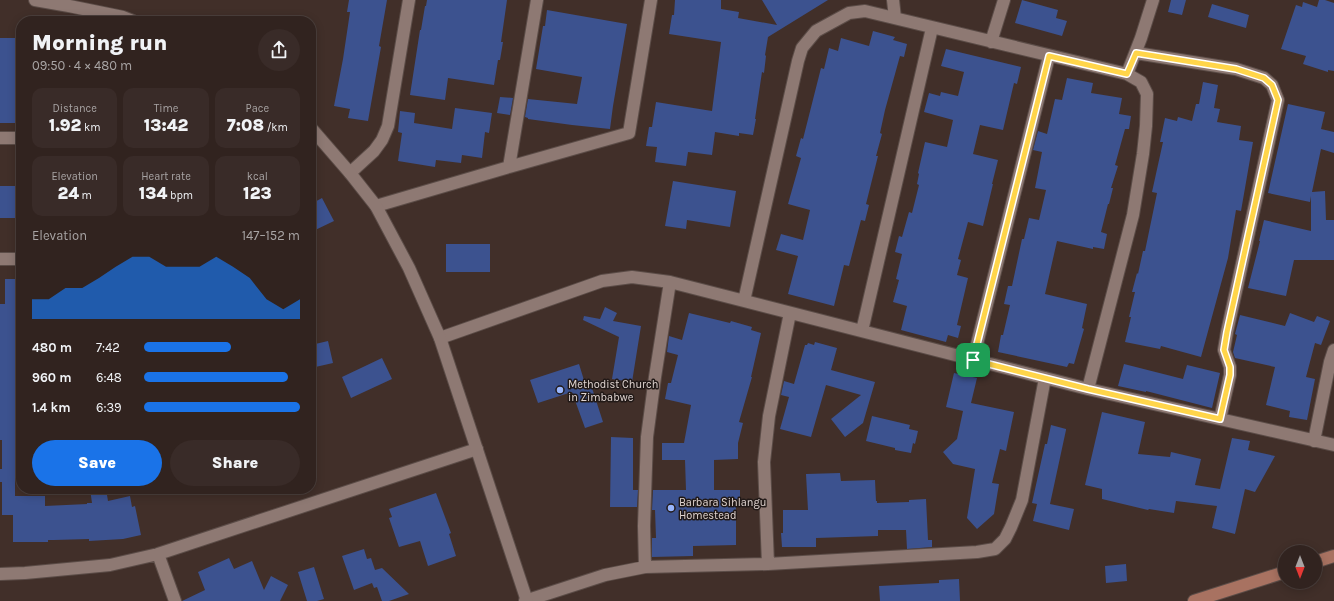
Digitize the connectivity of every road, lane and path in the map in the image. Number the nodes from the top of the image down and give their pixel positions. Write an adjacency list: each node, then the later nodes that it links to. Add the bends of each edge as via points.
1 (35, 0): 8 (street)
2 (409, 0): 19 (street, via 388,126 374,151)
3 (537, 0): 18 (street)
4 (651, 0): 18 (street, via 629,133)
5 (893, 0): 9 (street)
6 (1004, 0): 11 (street)
7 (1153, 0): 12 (street)
8 (118, 16)
9 (894, 18): 10 (street); 24 (street, via 865,11 849,13 816,31 802,48)
10 (932, 28): 11 (street); 26 (street)
11 (992, 42): 13 (street)
12 (1136, 53): 14 (street); 32 (street, via 1236,69 1264,78 1272,85 1278,100 1227,332 1224,350 1230,375)
13 (1049, 56): 14 (street); 29 (street)
14 (1127, 74): 31 (street, via 1140,82 1147,94 1146,126 1133,215)
15 (316, 134): 19 (street)
16 (0, 138): 17 (street)
17 (16, 138)
18 (509, 167): 20 (street)
19 (350, 173): 20 (street)
20 (376, 206): 27 (street, via 409,268)
21 (0, 259): 22 (street)
22 (16, 259)
23 (670, 282): 24 (street); 27 (street, via 632,277 602,281); 40 (street, via 647,437)
24 (744, 301): 25 (street)
25 (790, 313): 26 (street); 39 (street, via 769,416 764,462)
26 (862, 331): 29 (street)
27 (440, 338): 35 (street)
28 (1334, 350): 33 (street)
29 (973, 360): 30 (street)
30 (1045, 378): 31 (street); 39 (street, via 1022,500 1005,539 995,549)
31 (1088, 389): 32 (street)
32 (1220, 419): 33 (street)
33 (1314, 441): 34 (street)
34 (1334, 445)
35 (477, 450): 36 (street); 44 (street)
36 (158, 554): 41 (street, via 110,565); 43 (street)
37 (1334, 556): 38 (main road)
38 (1322, 560)
39 (768, 564): 40 (street)
40 (645, 567): 44 (street, via 605,575)
41 (0, 574)
42 (1278, 574): 45 (main road)
43 (175, 601)
44 (526, 601)
45 (1194, 601)

